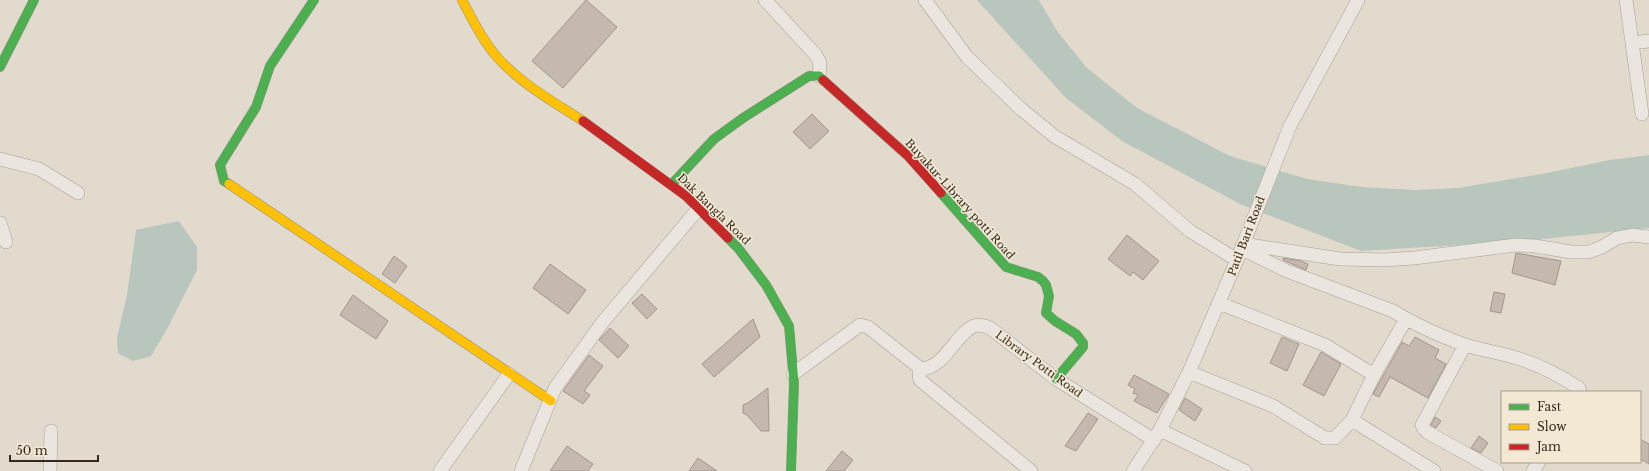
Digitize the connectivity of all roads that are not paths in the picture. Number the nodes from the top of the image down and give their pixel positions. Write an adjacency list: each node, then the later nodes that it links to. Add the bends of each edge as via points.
1 (34, 0): 10 (street)
2 (314, 0): 26 (street, via 270,66 256,107 220,165 224,181)
3 (462, 0): 14 (street, Dak Bangla Road, via 497,57 526,83)
4 (765, 0): 11 (street, via 815,54 820,63)
5 (925, 0): 20 (street, via 967,57 1054,136 1135,184 1190,231)
6 (1358, 0): 20 (street, Patil Bari Road, via 1290,126)
7 (1626, 0): 9 (street)
8 (1649, 41): 9 (street)
9 (1632, 43): 12 (street)
10 (0, 67)
11 (818, 76): 14 (street, via 809,76 714,139); 29 (street, Buyakur-Library potti Road, via 908,156 1006,267 1016,273 1037,276 1048,286 1050,300 1046,313 1049,318 1077,334 1083,343 1083,347)
12 (1642, 114)
13 (0, 159): 15 (street, via 39,169)
14 (672, 184): 16 (street, Dak Bangla Road)
15 (78, 193)
16 (699, 208): 27 (street, Dak Bangla Road, via 738,248 766,285 789,326); 31 (street, via 602,323 555,388)
17 (0, 223): 19 (street)
18 (1649, 236): 20 (street, via 1632,235 1617,238 1588,252 1516,245 1384,260 1340,259)
19 (6, 242)
20 (1242, 248): 21 (street, Patil Bari Road); 22 (street, via 1287,271 1393,311)
21 (1219, 302): 25 (street, Patil Bari Road); 28 (street, via 1325,346)
22 (1406, 319): 23 (street); 28 (street)
23 (1465, 345): 30 (street, via 1514,357 1541,367 1567,380); 43 (street, via 1422,425 1428,432)
24 (921, 369): 27 (street, via 868,327 860,325); 29 (street, Library Potti Road, via 934,364 970,329 980,325 990,328); 39 (street, via 920,380)
25 (1189, 372): 32 (street, via 1273,406 1325,438 1335,438); 34 (street, Patil Bari Road)
26 (509, 374): 31 (street); 36 (street)
27 (793, 374): 38 (street, Dak Bangla Road)
28 (1374, 375): 32 (street)
29 (1056, 379): 34 (street, Library Potti Road)
30 (1580, 391)
31 (551, 402): 37 (street)
32 (1352, 420): 42 (street)
33 (51, 431): 35 (street)
34 (1157, 435): 40 (street, Patil Bari Road); 41 (street, Library Potti Road)
35 (50, 471)
36 (440, 471)
37 (521, 471)
38 (791, 471)
39 (1031, 471)
40 (1133, 471)
41 (1245, 471)
42 (1434, 471)
43 (1497, 471)

